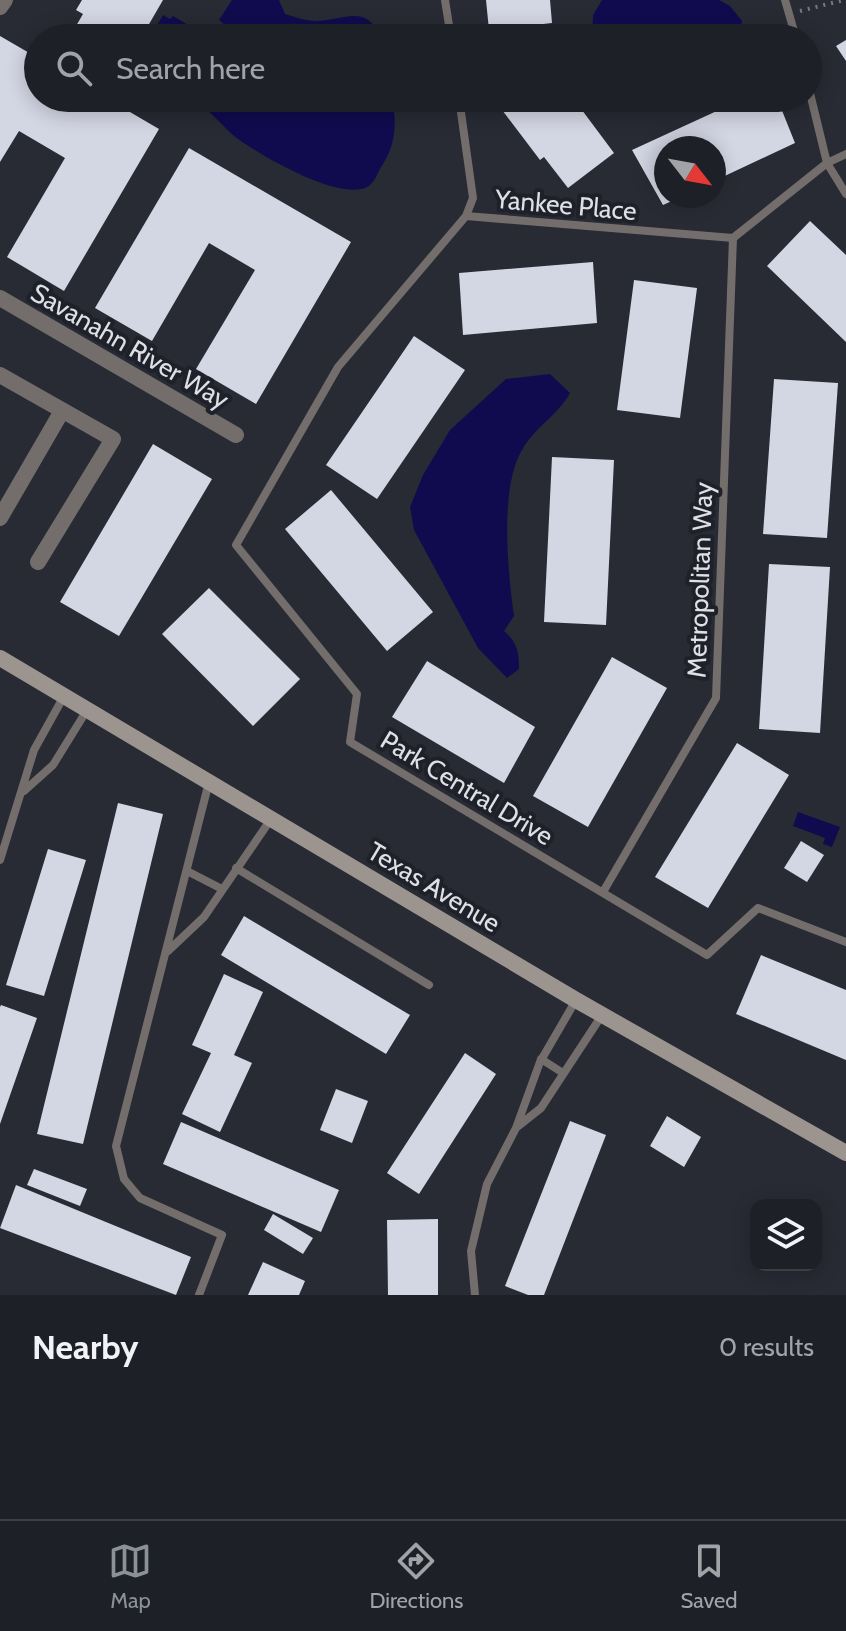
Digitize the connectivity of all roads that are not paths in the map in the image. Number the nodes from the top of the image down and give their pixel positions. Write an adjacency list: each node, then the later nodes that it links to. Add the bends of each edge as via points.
1 (5, 0): 4 (street)
2 (445, 0): 5 (lane)
3 (785, 0): 6 (lane)
4 (0, 7)
5 (449, 24)
6 (793, 24)
7 (461, 112): 12 (lane, via 473,198)
8 (815, 112): 10 (lane)
9 (846, 154): 10 (lane)
10 (827, 163): 11 (lane); 13 (lane)
11 (846, 194)
12 (466, 216): 13 (lane, Yankee Place); 30 (lane, Park Central Drive, via 338,367 236,545 357,694 350,742)
13 (733, 238): 30 (lane, Metropolitan Way, via 716,698)
14 (0, 298): 17 (street, Savanahn River Way)
15 (2, 382): 16 (street)
16 (62, 411): 18 (street); 19 (street, via 113,439)
17 (236, 435)
18 (0, 518)
19 (38, 562)
20 (0, 658): 21 (street, Texas Avenue)
21 (64, 696): 22 (street, Texas Avenue); 24 (lane, via 34,750)
22 (87, 710): 23 (street, Texas Avenue); 24 (lane, via 53,765)
23 (209, 782): 25 (street, Texas Avenue); 28 (lane)
24 (23, 792): 26 (lane)
25 (271, 819): 27 (lane); 34 (street, Texas Avenue)
26 (0, 860)
27 (236, 868): 29 (lane); 33 (lane)
28 (187, 871): 29 (lane); 32 (lane)
29 (222, 889): 32 (lane, via 204,917)
30 (603, 892): 31 (lane, Park Central Drive, via 707,955 758,908)
31 (846, 942)
32 (167, 952): 40 (lane, via 116,1146 124,1179 140,1198 222,1235)
33 (429, 985)
34 (576, 1000): 35 (street, Texas Avenue); 36 (lane)
35 (602, 1015): 37 (lane); 39 (street, Texas Avenue)
36 (541, 1059): 37 (lane); 38 (lane)
37 (563, 1073): 38 (lane, via 541,1108)
38 (516, 1128): 41 (lane, via 487,1184 471,1251)
39 (846, 1153)
40 (199, 1295)
41 (475, 1295)

